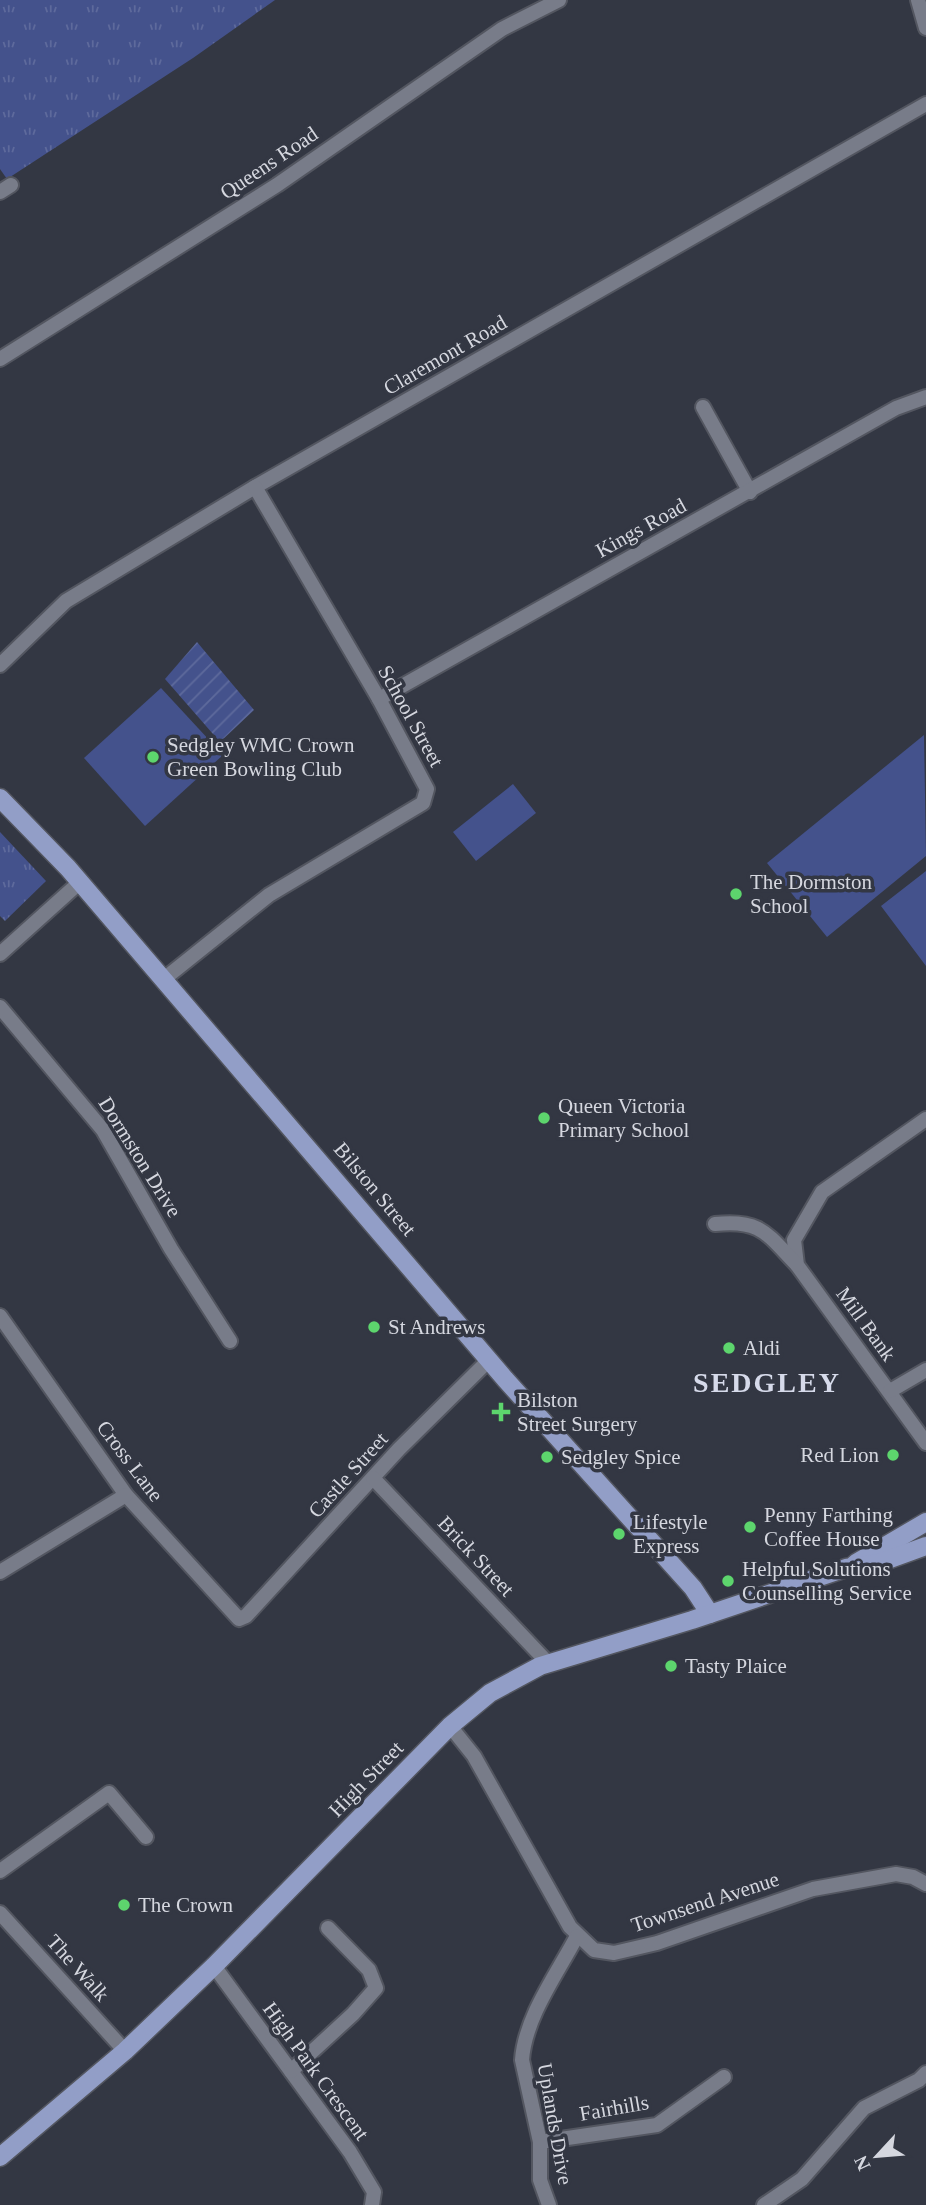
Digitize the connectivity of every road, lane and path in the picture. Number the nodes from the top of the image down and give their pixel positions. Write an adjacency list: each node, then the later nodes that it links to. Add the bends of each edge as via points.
1 (559, 0): 5 (street, Queens Road, via 502,29 277,185)
2 (918, 0): 3 (street)
3 (926, 28)
4 (926, 104): 8 (street, Claremont Road)
5 (0, 359)
6 (926, 397): 9 (street, Kings Road, via 896,408)
7 (703, 407): 9 (street)
8 (256, 487): 10 (street, Claremont Road, via 66,601); 11 (street, School Street)
9 (750, 492): 11 (street, Kings Road)
10 (0, 665)
11 (379, 699): 15 (street, School Street, via 427,789 423,803 269,895)
12 (0, 798): 13 (main road, Bilston Street)
13 (80, 882): 14 (street); 15 (main road, Bilston Street)
14 (0, 954)
15 (164, 979): 22 (main road, Bilston Street)
16 (0, 1007): 21 (street, Dormston Drive, via 103,1130)
17 (926, 1119): 19 (street, via 822,1192 794,1240)
18 (715, 1224): 19 (street, Mill Bank, via 741,1221 762,1228)
19 (797, 1265): 24 (street, Mill Bank)
20 (0, 1316): 27 (street, Cross Lane)
21 (230, 1341)
22 (489, 1360): 26 (street, Castle Street); 32 (main road, Bilston Street, via 693,1588)
23 (926, 1370): 24 (street)
24 (890, 1391): 25 (street, Mill Bank)
25 (926, 1443)
26 (373, 1478): 33 (street, Castle Street); 34 (street, Brick Street)
27 (126, 1495): 31 (street); 33 (street, Cross Lane)
28 (926, 1522): 30 (main road, High Street)
29 (926, 1546): 30 (main road, High Street, via 879,1563)
30 (846, 1568): 32 (main road, High Street)
31 (0, 1572)
32 (710, 1614): 34 (main road, High Street)
33 (239, 1619)
34 (548, 1663): 35 (main road, High Street, via 490,1693)
35 (450, 1726): 41 (street, via 474,1756); 42 (main road, High Street)
36 (146, 1837): 37 (street, via 109,1793)
37 (0, 1871)
38 (926, 1884): 41 (street, Townsend Avenue, via 896,1874 813,1889 657,1944 614,1953 594,1950)
39 (0, 1913): 43 (street, The Walk)
40 (328, 1928): 44 (street, via 369,1970 376,1988)
41 (577, 1937): 47 (street, Uplands Drive, via 523,2046)
42 (214, 1966): 43 (main road, High Street); 44 (street, High Park Crescent)
43 (125, 2051): 48 (main road, High Street)
44 (291, 2071): 49 (street, High Park Crescent, via 356,2162 374,2192)
45 (926, 2073): 51 (street, via 864,2108 802,2179)
46 (724, 2077): 47 (street, Fairhills, via 657,2124)
47 (540, 2142): 50 (street, Uplands Drive, via 540,2180)
48 (0, 2157)
49 (372, 2205)
50 (549, 2205)
51 (764, 2205)

